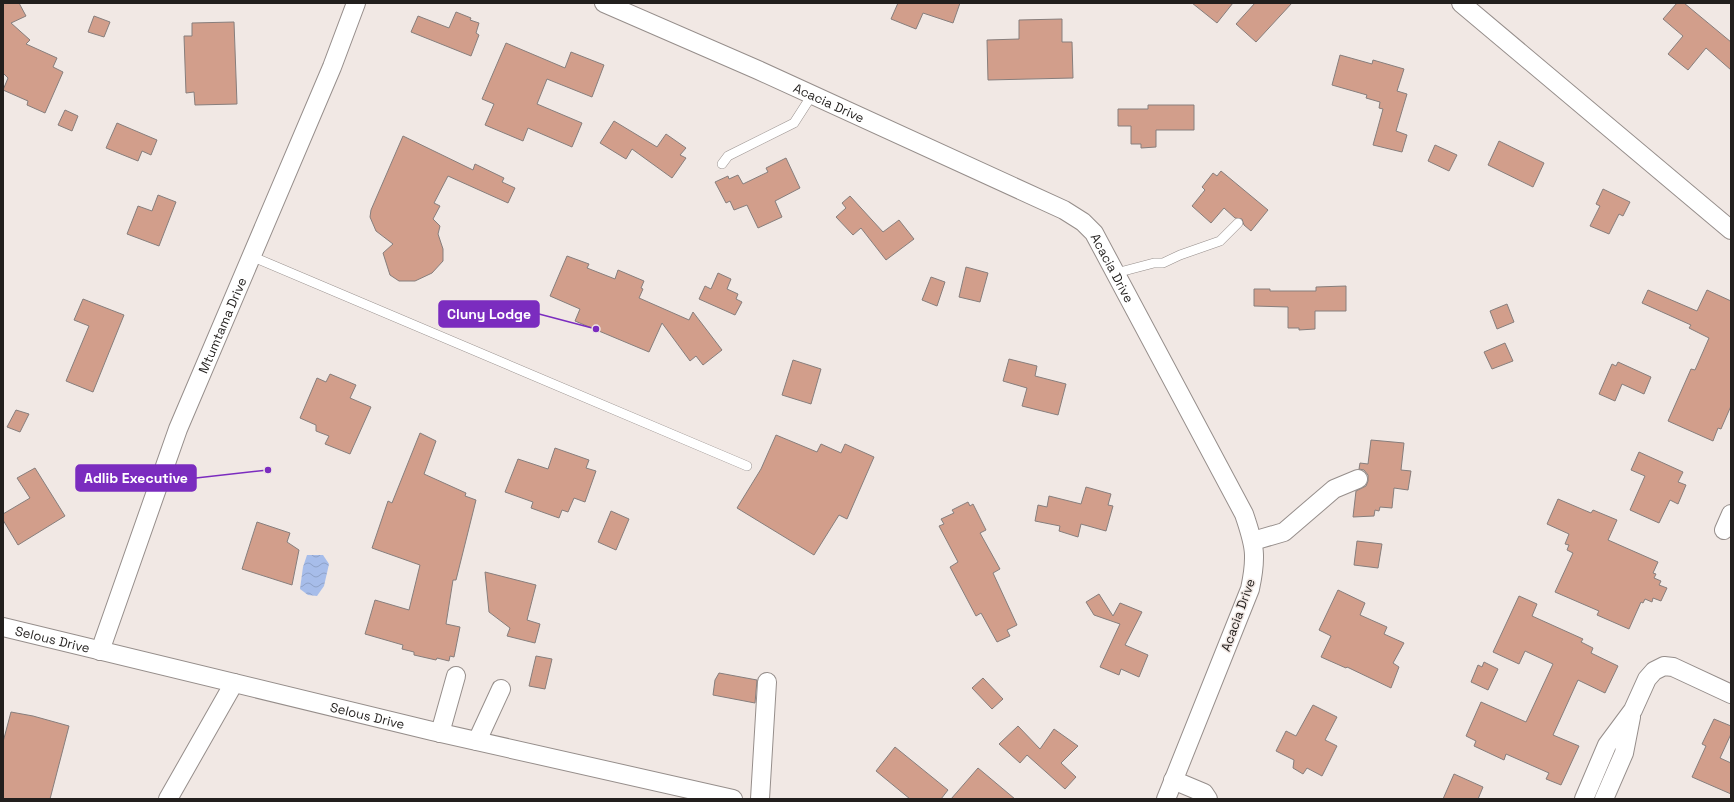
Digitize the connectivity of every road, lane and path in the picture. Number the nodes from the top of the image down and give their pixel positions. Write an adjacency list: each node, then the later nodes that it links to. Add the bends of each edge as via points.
1 (356, 3): 8 (street, Mtumtama Drive, via 332,67)
2 (604, 3): 4 (street, Acacia Drive)
3 (1461, 3): 7 (street)
4 (812, 95): 5 (lane, via 794,123 728,156); 9 (street, Acacia Drive, via 1064,210 1083,222 1094,233)
5 (722, 164)
6 (1238, 223): 9 (lane, via 1220,241 1164,263 1154,263)
7 (1731, 230)
8 (250, 256): 10 (lane); 16 (street, Mtumtama Drive, via 178,429)
9 (1116, 273): 14 (street, Acacia Drive, via 1244,514)
10 (747, 466)
11 (1358, 479): 14 (street, via 1334,489 1284,532)
12 (1731, 514): 13 (street)
13 (1724, 530)
14 (1253, 541): 25 (street, Acacia Drive, via 1255,565 1250,589)
15 (3, 627): 16 (street, Selous Drive)
16 (100, 651): 19 (street, Selous Drive)
17 (456, 676): 23 (street)
18 (767, 682): 28 (street)
19 (234, 683): 23 (street, Selous Drive); 26 (street)
20 (501, 689): 24 (street)
21 (1731, 694): 22 (street, via 1673,666 1664,666 1654,671 1647,679)
22 (1633, 710): 31 (street, via 1607,745); 32 (street, via 1624,753)
23 (440, 733): 24 (street, Selous Drive)
24 (477, 741): 27 (street, Selous Drive)
25 (1173, 780): 29 (street, Acacia Drive); 30 (street, via 1204,794)
26 (168, 799)
27 (733, 799)
28 (760, 799)
29 (1166, 799)
30 (1208, 799)
31 (1584, 799)
32 (1604, 799)

